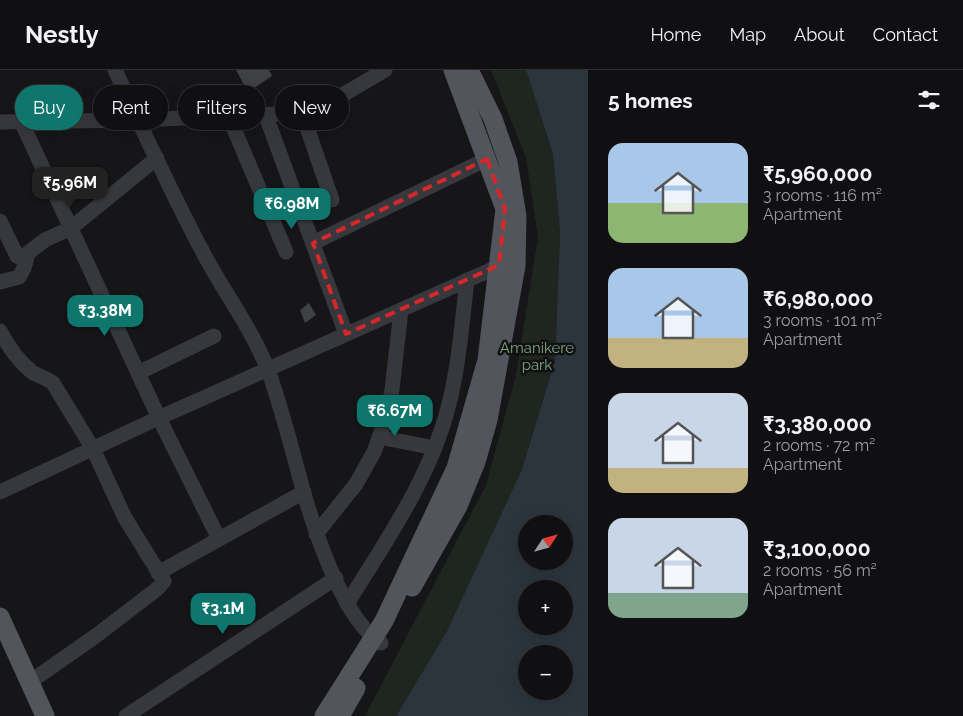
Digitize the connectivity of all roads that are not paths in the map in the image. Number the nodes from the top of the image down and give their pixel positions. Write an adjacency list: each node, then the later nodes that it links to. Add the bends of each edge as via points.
1 (115, 70): 5 (street)
2 (385, 70): 6 (street)
3 (453, 70): 16 (main road)
4 (469, 70): 23 (main road, via 494,119 508,162 517,216)
5 (122, 85)
6 (349, 91)
7 (275, 115): 8 (street)
8 (266, 116): 20 (street)
9 (15, 121): 10 (street)
10 (0, 122)
11 (25, 130): 19 (street)
12 (143, 130): 15 (street)
13 (234, 130): 21 (street)
14 (308, 130): 17 (street)
15 (157, 158): 19 (street); 30 (street, via 197,240)
16 (487, 159): 20 (street); 23 (main road, via 505,208)
17 (332, 200)
18 (0, 221): 22 (street, via 18,256)
19 (71, 228): 22 (street, via 45,240 28,253); 31 (street)
20 (313, 243): 28 (street)
21 (286, 252)
22 (26, 261): 25 (street, via 19,277)
23 (508, 262): 24 (street); 44 (main road, via 487,360 456,468)
24 (467, 280): 26 (street); 34 (street, via 449,407)
25 (0, 282)
26 (400, 310): 28 (street); 33 (street, via 392,390)
27 (0, 331): 35 (street, via 8,346 33,373 53,383)
28 (346, 334): 30 (street)
29 (214, 336): 31 (street)
30 (268, 369): 32 (street); 37 (street)
31 (138, 374): 32 (street)
32 (159, 418): 35 (street); 39 (street)
33 (379, 437): 34 (street); 38 (street, via 356,484)
34 (435, 448): 42 (street, via 406,510)
35 (93, 449): 36 (street); 40 (street, via 125,518)
36 (1, 489)
37 (304, 492): 38 (street); 39 (street)
38 (316, 534): 41 (street)
39 (219, 539): 40 (street)
40 (158, 573): 45 (street, via 164,581 157,589)
41 (336, 578): 42 (street); 47 (street)
42 (347, 604): 44 (street)
43 (0, 617): 45 (main road)
44 (377, 640): 48 (main road); 49 (main road)
45 (30, 682): 46 (main road)
46 (45, 716)
47 (126, 716)
48 (324, 716)
49 (340, 716)

